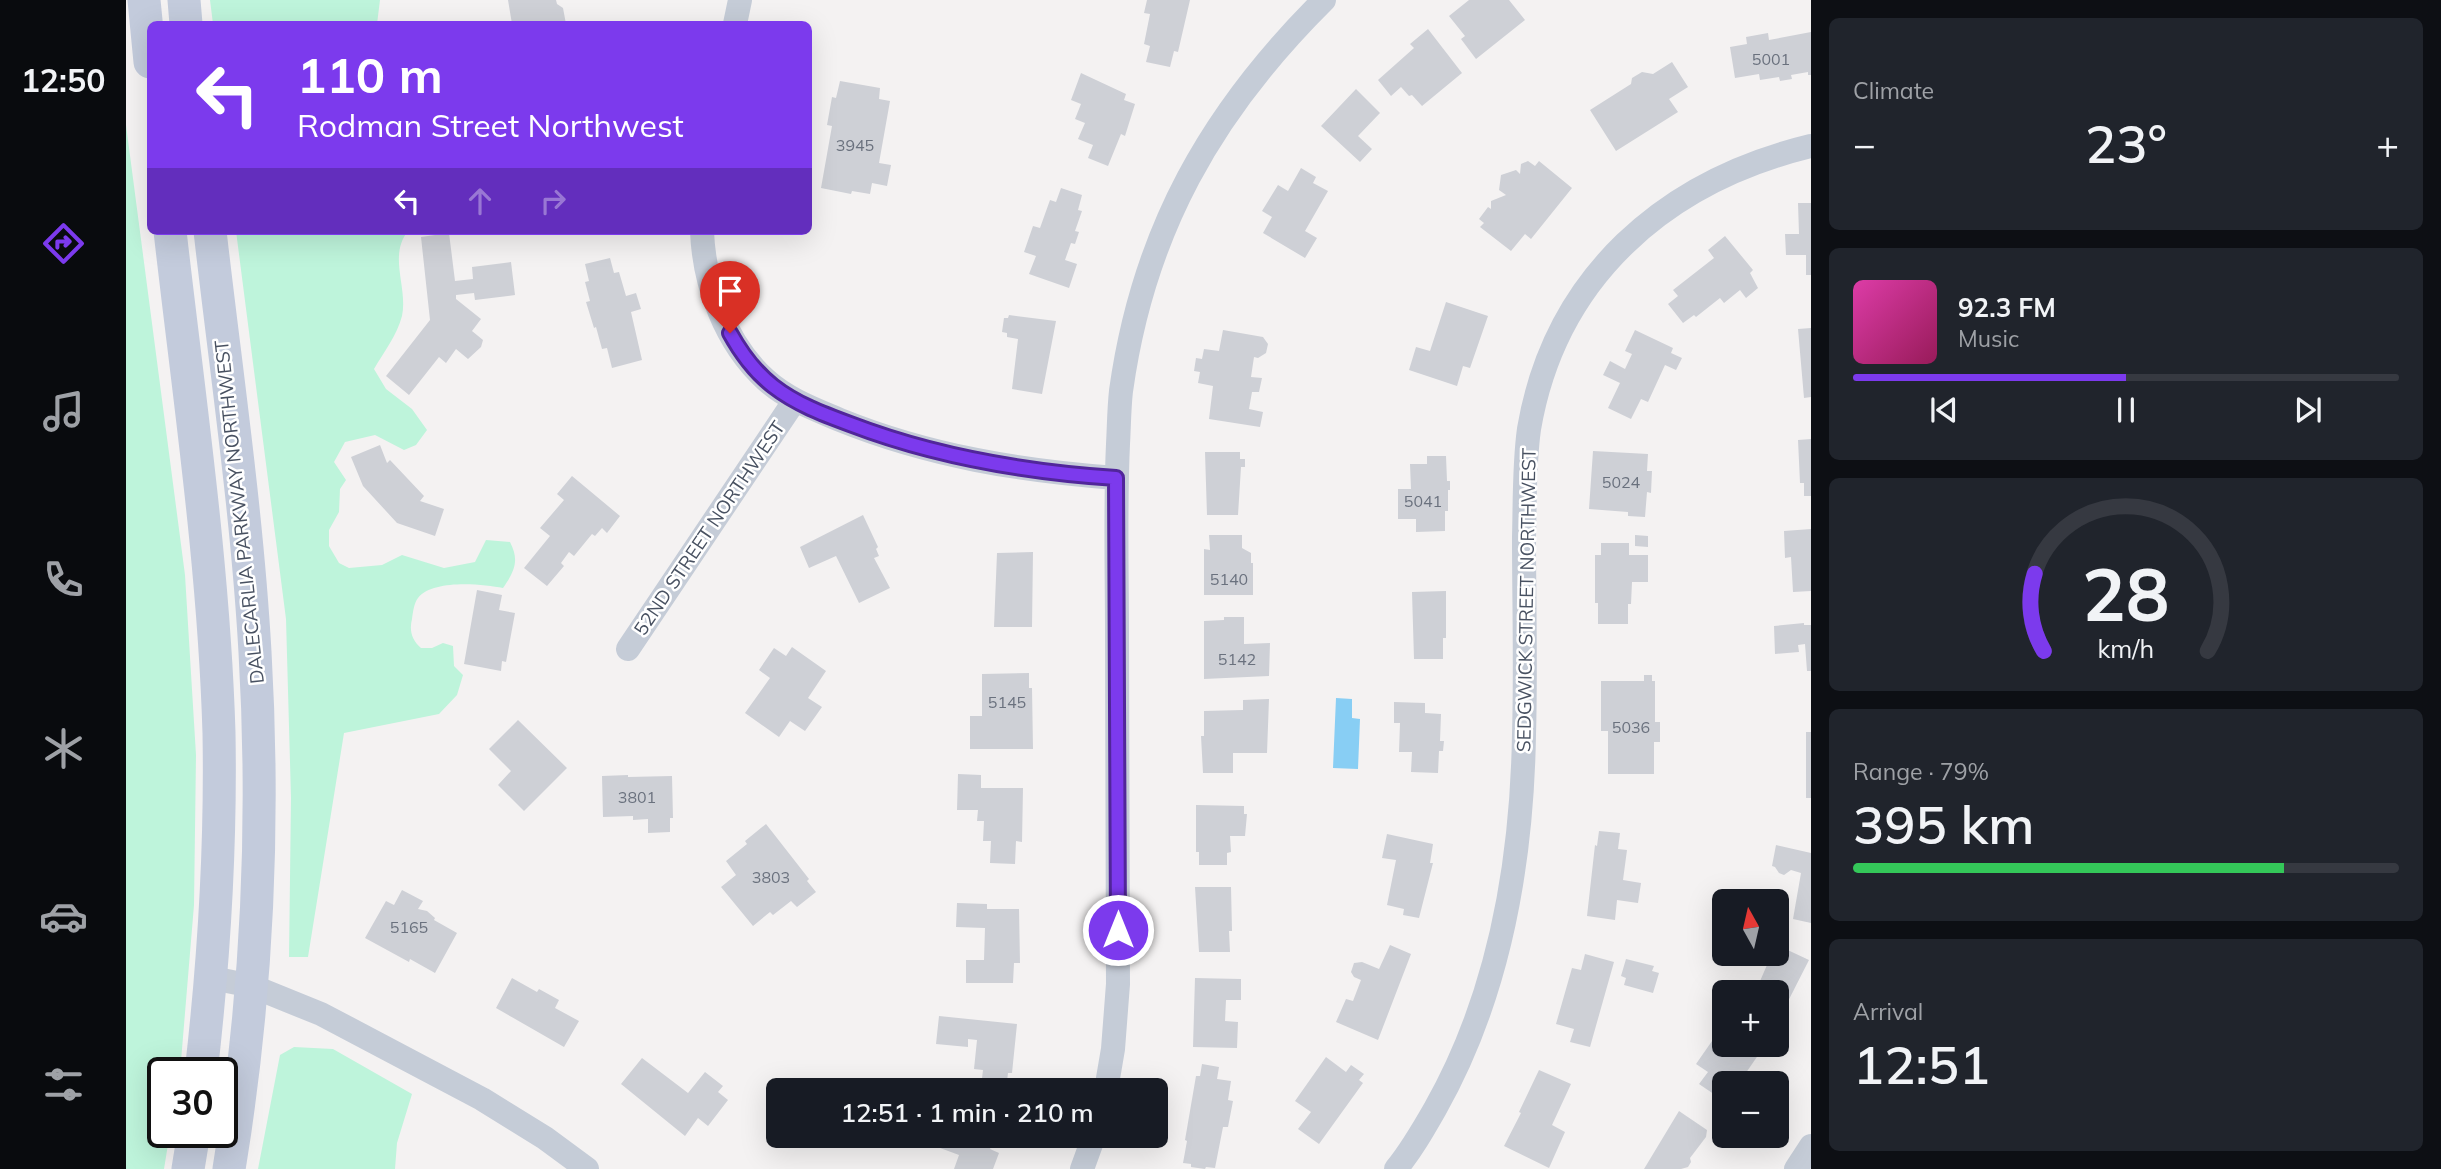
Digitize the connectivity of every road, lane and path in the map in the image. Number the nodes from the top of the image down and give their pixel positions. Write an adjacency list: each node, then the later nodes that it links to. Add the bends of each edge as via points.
1 (144, 0): 7 (main road)
2 (184, 0): 5 (main road)
3 (740, 0): 6 (street)
4 (1316, 3): 13 (street, via 1233,104 1203,149 1167,222 1148,273 1127,359)
5 (187, 21)
6 (736, 21)
7 (147, 31)
8 (1811, 146): 26 (street, SEDGWICK STREET NORTHWEST, via 1723,175 1682,197 1644,226 1595,278 1548,361 1532,414 1525,468 1524,746 1510,886 1495,957 1468,1039 1441,1098)
9 (170, 235): 15 (main road, DALECARLIA PARKWAY NORTHWEST, via 215,654 219,830)
10 (210, 235): 16 (main road, DALECARLIA PARKWAY NORTHWEST, via 255,653 259,805)
11 (702, 235): 12 (street, 52ND STREET NORTHWEST, via 713,294 735,343 765,379)
12 (795, 400): 13 (street, via 869,431 966,459); 14 (street, 52ND STREET NORTHWEST)
13 (1116, 478): 18 (street, via 1118,984)
14 (628, 649)
15 (212, 978): 16 (street); 17 (main road, DALECARLIA PARKWAY NORTHWEST)
16 (252, 986): 23 (main road, DALECARLIA PARKWAY NORTHWEST); 24 (street, via 321,1014 472,1094)
17 (203, 1057)
18 (1108, 1078)
19 (1811, 1146): 27 (street)
20 (191, 1148): 22 (main road)
21 (1090, 1148): 25 (street)
22 (188, 1169)
23 (229, 1169)
24 (587, 1169)
25 (1082, 1169)
26 (1395, 1169)
27 (1797, 1169)

